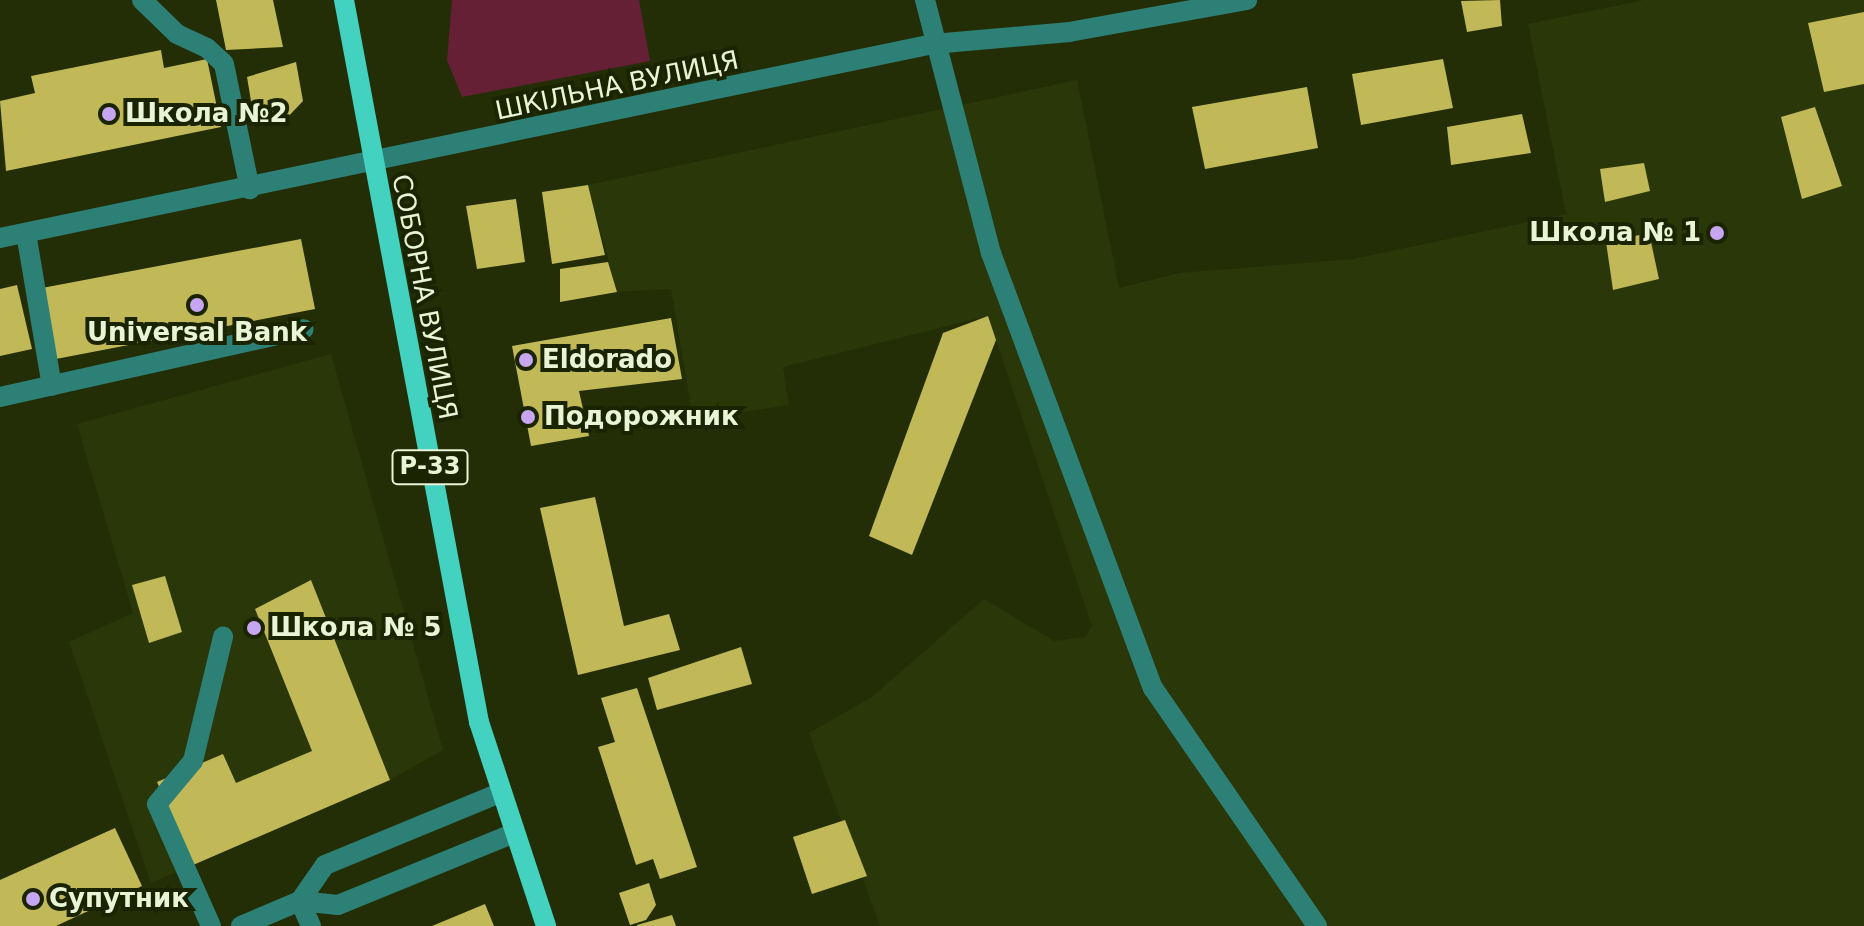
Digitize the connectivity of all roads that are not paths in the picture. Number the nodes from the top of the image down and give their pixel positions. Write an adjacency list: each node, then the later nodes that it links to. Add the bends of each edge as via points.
1 (142, 0): 7 (street, via 177,34 207,48 224,64)
2 (344, 0): 6 (main road, СОБОРНА ВУЛИЦЯ / Р-33)
3 (925, 0): 5 (street)
4 (1247, 0): 5 (street, ШКІЛЬНА ВУЛИЦЯ, via 1069,32)
5 (933, 44): 6 (street, ШКІЛЬНА ВУЛИЦЯ); 21 (street, via 991,253 1153,688)
6 (372, 165): 7 (street, ШКІЛЬНА ВУЛИЦЯ); 14 (main road, СОБОРНА ВУЛИЦЯ / Р-33, via 479,722)
7 (250, 189): 8 (street, ШКІЛЬНА ВУЛИЦЯ)
8 (26, 233): 9 (street, ШКІЛЬНА ВУЛИЦЯ); 11 (street)
9 (0, 238)
10 (303, 329): 11 (street)
11 (52, 386): 12 (street)
12 (0, 397)
13 (223, 637): 17 (street, via 193,761 157,804)
14 (500, 793): 15 (main road, СОБОРНА ВУЛИЦЯ / Р-33); 16 (street, via 325,865)
15 (512, 834): 16 (street, via 338,905); 20 (main road, СОБОРНА ВУЛИЦЯ / Р-33)
16 (300, 901): 18 (street); 19 (street)
17 (211, 926)
18 (241, 926)
19 (311, 926)
20 (546, 926)
21 (1317, 926)

